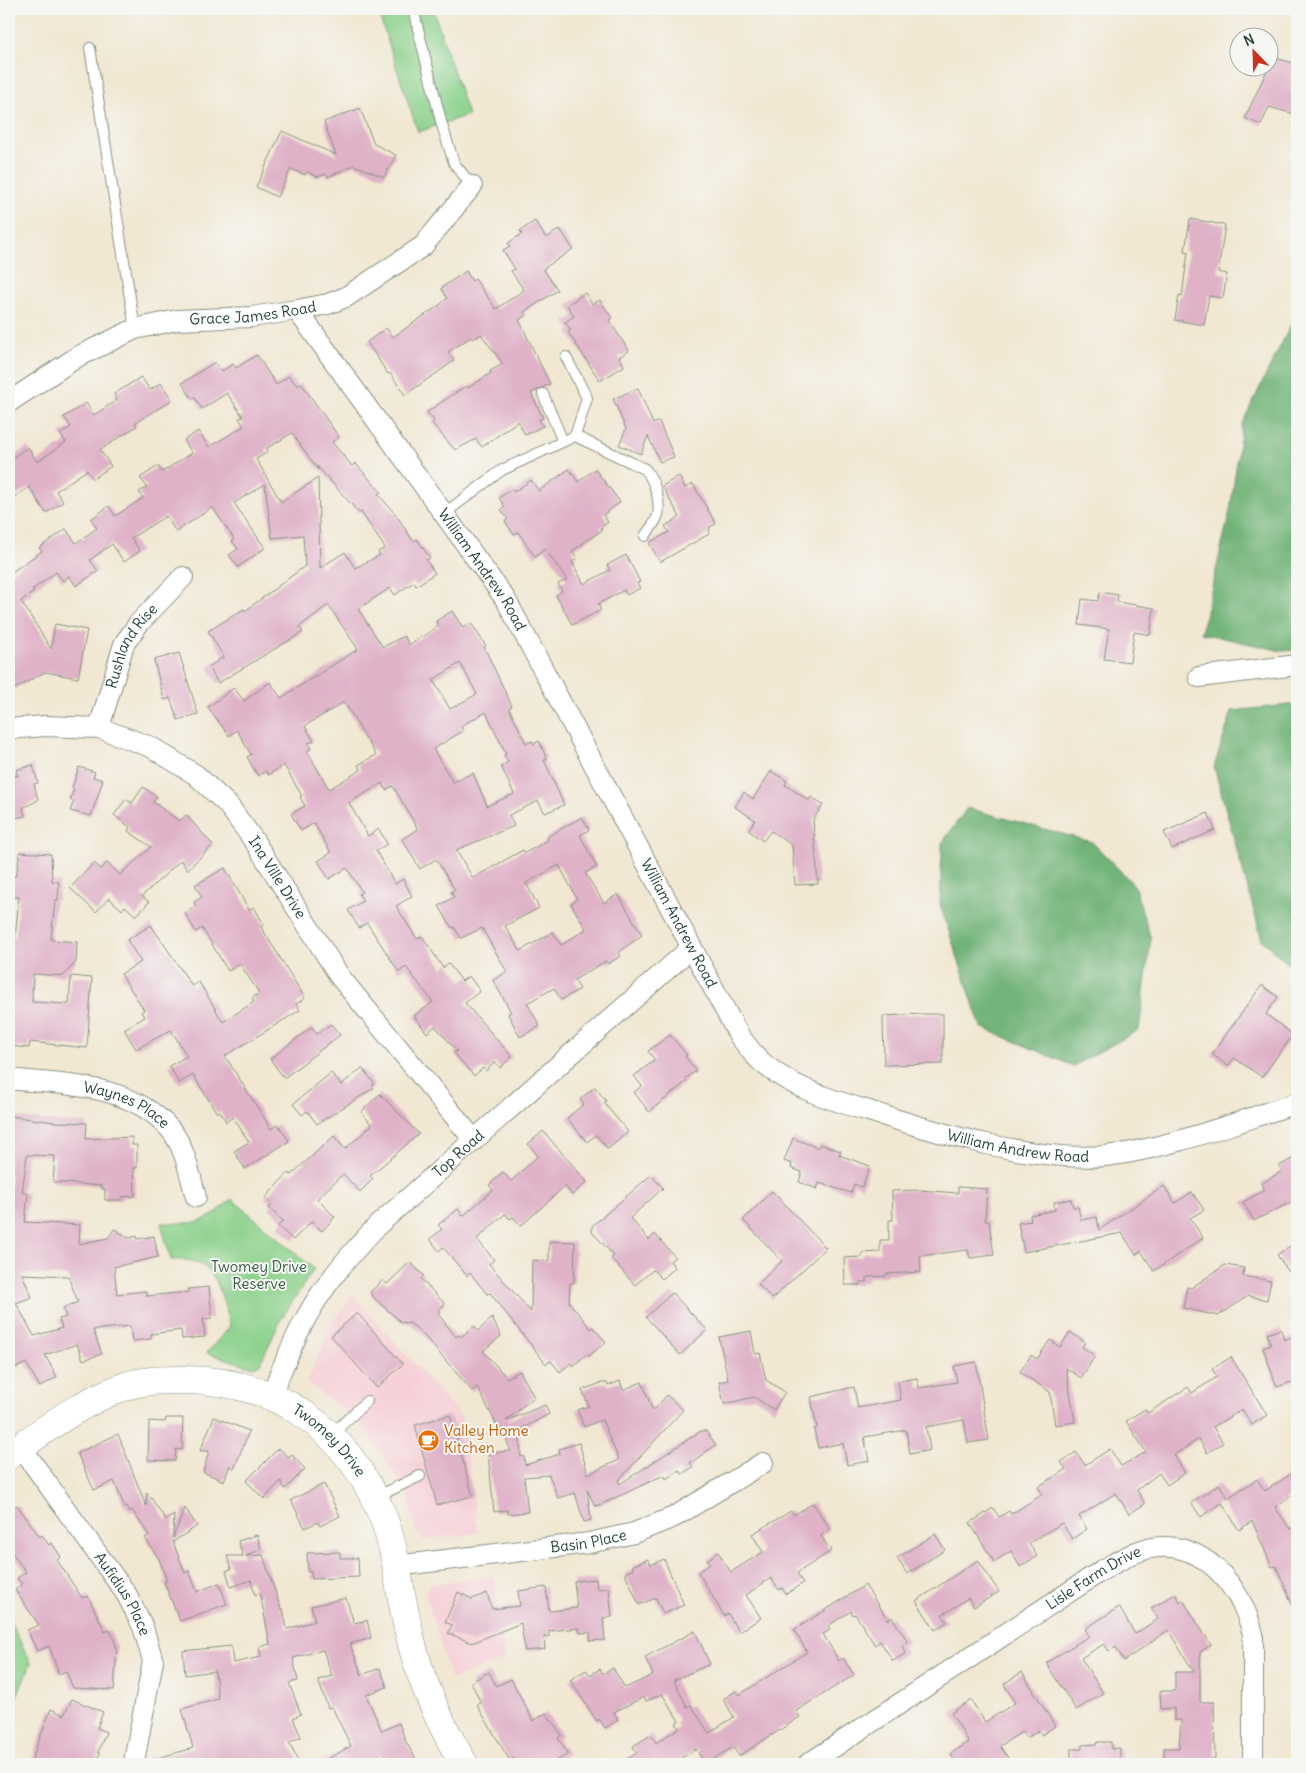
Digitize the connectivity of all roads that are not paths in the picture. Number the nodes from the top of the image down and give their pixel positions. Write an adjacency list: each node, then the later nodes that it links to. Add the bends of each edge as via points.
1 (413, 9): 3 (lane, via 454,163)
2 (90, 48): 5 (lane)
3 (472, 186): 4 (street, Grace James Road, via 423,246 346,297)
4 (297, 310): 5 (street, Grace James Road, via 251,317 177,320); 11 (street, William Andrew Road)
5 (135, 329): 8 (street, Grace James Road, via 77,357)
6 (566, 357): 9 (lane, via 587,398)
7 (543, 394): 10 (lane)
8 (9, 402)
9 (575, 436): 10 (lane); 12 (lane, via 645,470 651,476 659,503 658,516)
10 (563, 442): 11 (lane, via 502,470)
11 (445, 513): 18 (street, William Andrew Road, via 506,600)
12 (645, 536)
13 (183, 577): 16 (street, Rushland Rise, via 139,623 124,644)
14 (1297, 665): 15 (street)
15 (1199, 677)
16 (99, 728): 17 (street, Ina Ville Drive, via 45,726); 21 (street, Ina Ville Drive, via 158,752 196,775 228,805 340,977)
17 (9, 729)
18 (691, 948): 20 (street, William Andrew Road, via 738,1034 768,1068 813,1093 917,1127 1055,1156 1104,1156 1157,1146); 21 (street, Top Road)
19 (9, 1080): 22 (street, Waynes Place, via 88,1087 114,1093 142,1105 171,1130 184,1156)
20 (1297, 1103)
21 (474, 1140): 23 (street, Top Road, via 378,1225 346,1260 321,1293 298,1334)
22 (196, 1197)
23 (271, 1395): 25 (street, Twomey Drive, via 293,1406); 26 (street, Twomey Drive, via 213,1380 151,1380 88,1402)
24 (366, 1401): 25 (lane)
25 (330, 1436): 29 (street, Twomey Drive, via 360,1470)
26 (15, 1451): 31 (street, Aufidius Place, via 127,1595 143,1626 153,1661)
27 (763, 1463): 30 (street, Basin Place, via 674,1518 634,1533 590,1543)
28 (420, 1476): 29 (lane)
29 (375, 1498): 30 (street, Twomey Drive, via 392,1543)
30 (396, 1566): 32 (street, Twomey Drive, via 408,1629 423,1682)
31 (136, 1764)
32 (464, 1764)
33 (808, 1764): 34 (street, Lisle Farm Drive, via 1102,1571 1128,1556 1146,1549 1161,1548 1186,1551 1207,1560 1230,1582 1248,1614 1254,1634)
34 (1253, 1764)

